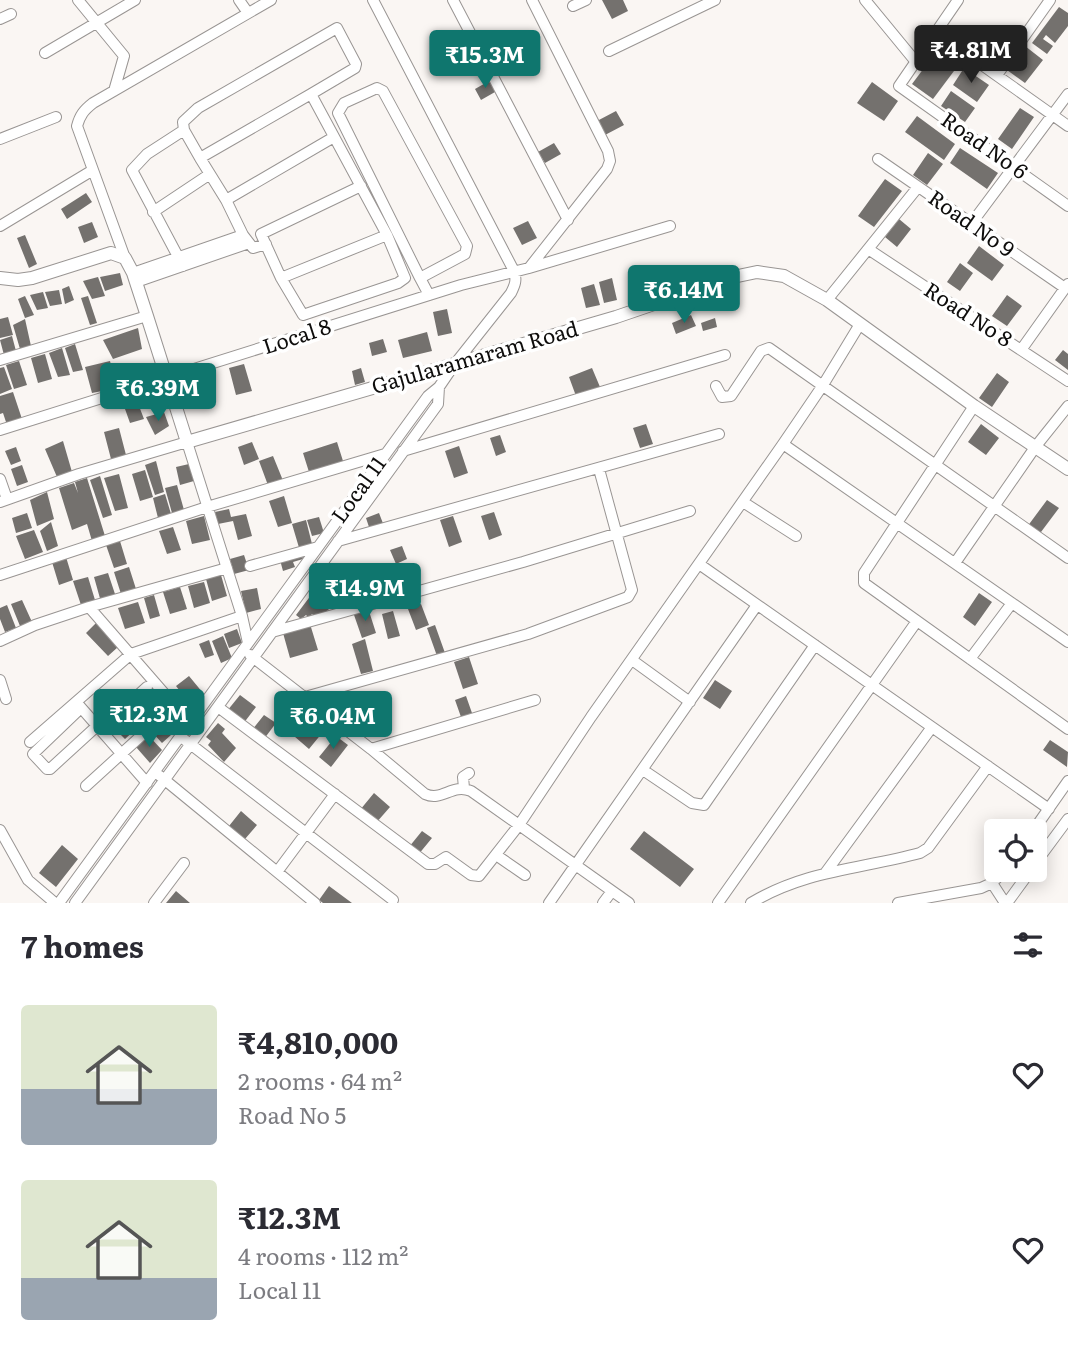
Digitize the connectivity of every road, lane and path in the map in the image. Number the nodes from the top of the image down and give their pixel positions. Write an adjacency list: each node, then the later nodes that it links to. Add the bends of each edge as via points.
1 (78, 0): 18 (street)
2 (135, 0): 18 (street)
3 (239, 0): 15 (street)
4 (271, 0): 15 (street)
5 (373, 0): 54 (street)
6 (453, 0): 43 (street)
7 (532, 0): 43 (street, via 610,161)
8 (586, 0): 14 (street)
9 (715, 0): 20 (street)
10 (878, 0): 13 (street)
11 (958, 0): 19 (street)
12 (1050, 0): 23 (street)
13 (868, 5): 22 (street)
14 (573, 6)
15 (248, 13): 24 (street)
16 (11, 14): 17 (street)
17 (0, 19)
18 (95, 23): 21 (street); 24 (street, via 124,56)
19 (937, 33): 22 (street); 23 (street)
20 (609, 51)
21 (45, 53)
22 (916, 62): 35 (street, Road No 6, via 899,86)
23 (997, 75): 27 (street)
24 (114, 91): 36 (street, via 79,118 77,126)
25 (311, 94): 30 (street, via 355,68 337,29 198,107 183,122); 31 (street); 33 (street)
26 (1068, 94): 27 (street)
27 (1052, 115): 29 (street); 35 (street)
28 (56, 117): 32 (street)
29 (1068, 126)
30 (184, 130): 33 (street); 42 (street, via 147,154 132,170)
31 (334, 137): 38 (street); 40 (street)
32 (0, 139)
33 (200, 158): 37 (street)
34 (878, 159): 39 (street, Road No 9)
35 (1013, 167): 41 (street, Road No 6); 44 (street)
36 (93, 170): 45 (street); 51 (street)
37 (210, 174): 40 (street); 42 (street)
38 (360, 186): 47 (street); 49 (street, via 261,234)
39 (918, 187): 44 (street, Road No 9); 50 (street)
40 (226, 200): 48 (street)
41 (1068, 206)
42 (153, 212): 52 (street)
43 (568, 220): 53 (street)
44 (971, 223): 59 (street, Road No 9)
45 (0, 226)
46 (670, 226): 53 (street, Local 8)
47 (387, 235): 57 (street); 57 (street, via 405,274 402,282 303,315)
48 (246, 239): 49 (street, via 253,248); 52 (street)
49 (265, 244): 57 (street)
50 (868, 249): 61 (street); 64 (street, Road No 8)
51 (125, 258): 55 (main road, via 111,253 32,278); 56 (main road)
52 (181, 262): 56 (street)
53 (529, 268): 54 (street, Local 8)
54 (514, 271): 60 (street, Local 8); 67 (street, Local 11, via 511,293)
55 (0, 278)
56 (134, 278): 62 (main road)
57 (281, 278)
58 (420, 278): 58 (street, via 338,113 344,103 377,88 467,246 465,254); 60 (street)
59 (1066, 286): 64 (street)
60 (429, 295): 68 (street, Local 8)
61 (827, 300): 63 (main road, Gajularamaram Road); 67 (main road, Gajularamaram Road, via 784,276 757,272)
62 (147, 316): 66 (street); 68 (main road)
63 (860, 324): 71 (street); 73 (main road, Gajularamaram Road)
64 (1021, 350): 69 (street, Road No 8)
65 (725, 355): 80 (street)
66 (0, 360)
67 (454, 365): 72 (street, Local 11); 77 (main road, Gajularamaram Road)
68 (165, 379): 75 (street, Local 8); 77 (main road)
69 (1068, 381)
70 (716, 386): 71 (street, via 722,397 731,396 765,348)
71 (823, 386): 78 (street); 82 (street)
72 (439, 387): 80 (street, Local 11, via 438,404); 81 (street, Local 11)
73 (974, 406): 79 (main road, Gajularamaram Road); 82 (street)
74 (1068, 406): 79 (street)
75 (0, 430)
76 (719, 434): 83 (street)
77 (187, 442): 88 (street); 91 (street)
78 (783, 444): 89 (street); 93 (street)
79 (1036, 446): 84 (main road, Gajularamaram Road); 90 (street)
80 (403, 451): 86 (street, Local 11)
81 (385, 454): 85 (street, Local 11); 91 (street)
82 (936, 464): 90 (street); 93 (street)
83 (599, 469): 94 (street); 96 (street)
84 (1068, 469)
85 (373, 471): 86 (street); 97 (street, Local 11)
86 (383, 478): 96 (street, Local 11)
87 (0, 479): 88 (street)
88 (3, 501)
89 (743, 502): 95 (street); 100 (street)
90 (994, 506): 98 (street); 99 (street)
91 (207, 507): 103 (street); 105 (street)
92 (690, 511): 94 (street)
93 (897, 523): 99 (street); 110 (street, via 863,578 868,587)
94 (616, 533): 111 (street); 123 (street, via 632,590 623,600 528,634)
95 (796, 536)
96 (338, 541): 104 (street, Local 11)
97 (318, 547): 101 (street, Local 11); 102 (street)
98 (1068, 558)
99 (955, 563): 106 (street)
100 (699, 564): 107 (street); 119 (street)
101 (305, 565): 104 (street); 115 (street, Local 11)
102 (250, 566)
103 (227, 568): 108 (street); 109 (street)
104 (316, 572): 111 (street, Local 11)
105 (0, 575)
106 (1012, 603): 113 (street); 118 (street)
107 (757, 605): 114 (street); 126 (street)
108 (89, 607): 112 (street); 116 (street)
109 (242, 617): 115 (street); 116 (street)
110 (917, 621): 118 (street); 121 (street)
111 (272, 632): 117 (street, Local 11)
112 (0, 641)
113 (1068, 642)
114 (816, 645): 121 (street); 140 (street, via 704,805 692,803)
115 (246, 646): 117 (street); 130 (street, Local 11)
116 (131, 653): 127 (street); 128 (street)
117 (253, 657): 123 (street); 129 (street, Local 11)
118 (970, 659): 133 (street)
119 (632, 660): 126 (street); 153 (street)
120 (0, 680): 124 (street)
121 (872, 685): 131 (street); 175 (street)
122 (147, 687): 132 (street)
123 (305, 697): 137 (street)
124 (6, 699)
125 (535, 700): 137 (street)
126 (690, 702): 140 (street)
127 (78, 705): 132 (street); 132 (street, via 33,754 50,769); 135 (street)
128 (169, 705): 130 (street); 138 (street)
129 (218, 707): 136 (street, Local 11); 148 (street)
130 (190, 723): 134 (street, Local 11)
131 (932, 727): 139 (street); 162 (street)
132 (99, 728): 138 (street)
133 (1068, 729)
134 (180, 737): 136 (street); 141 (street, Local 11)
135 (30, 742)
136 (190, 744): 143 (street, Local 11); 155 (street)
137 (371, 749): 147 (street, via 431,797)
138 (119, 751): 145 (street); 146 (street)
139 (988, 766): 149 (street); 162 (street, via 928,848)
140 (643, 770): 160 (street)
141 (155, 771): 143 (street); 145 (street, Local 11)
142 (469, 773): 147 (street, via 463,777)
143 (165, 779): 154 (street, Local 11); 161 (street)
144 (1068, 781): 149 (street)
145 (147, 782): 152 (street, Local 11)
146 (86, 786)
147 (464, 788): 153 (street)
148 (335, 794): 155 (street); 158 (street, via 428,864 446,857 479,876)
149 (1049, 809): 150 (street)
150 (1042, 819)
151 (1068, 819): 157 (street)
152 (117, 823): 154 (street); 168 (street, Local 11)
153 (519, 825): 158 (street); 160 (street)
154 (128, 830): 169 (street, Local 11)
155 (306, 833): 161 (street); 167 (street)
156 (2, 838): 168 (street, via 28,880)
157 (1047, 847)
158 (496, 855): 163 (street)
159 (184, 863): 170 (street)
160 (577, 866): 166 (street); 172 (street)
161 (277, 872): 171 (street)
162 (826, 872): 176 (street, via 774,889)
163 (525, 875)
164 (1022, 882): 178 (street)
165 (992, 883): 177 (street); 178 (street)
166 (612, 891): 173 (street); 174 (street)
167 (393, 900)
168 (57, 903)
169 (75, 903)
170 (153, 903)
171 (315, 903)
172 (549, 903)
173 (603, 903)
174 (629, 903)
175 (718, 903)
176 (751, 903)
177 (898, 903)
178 (1006, 903)

